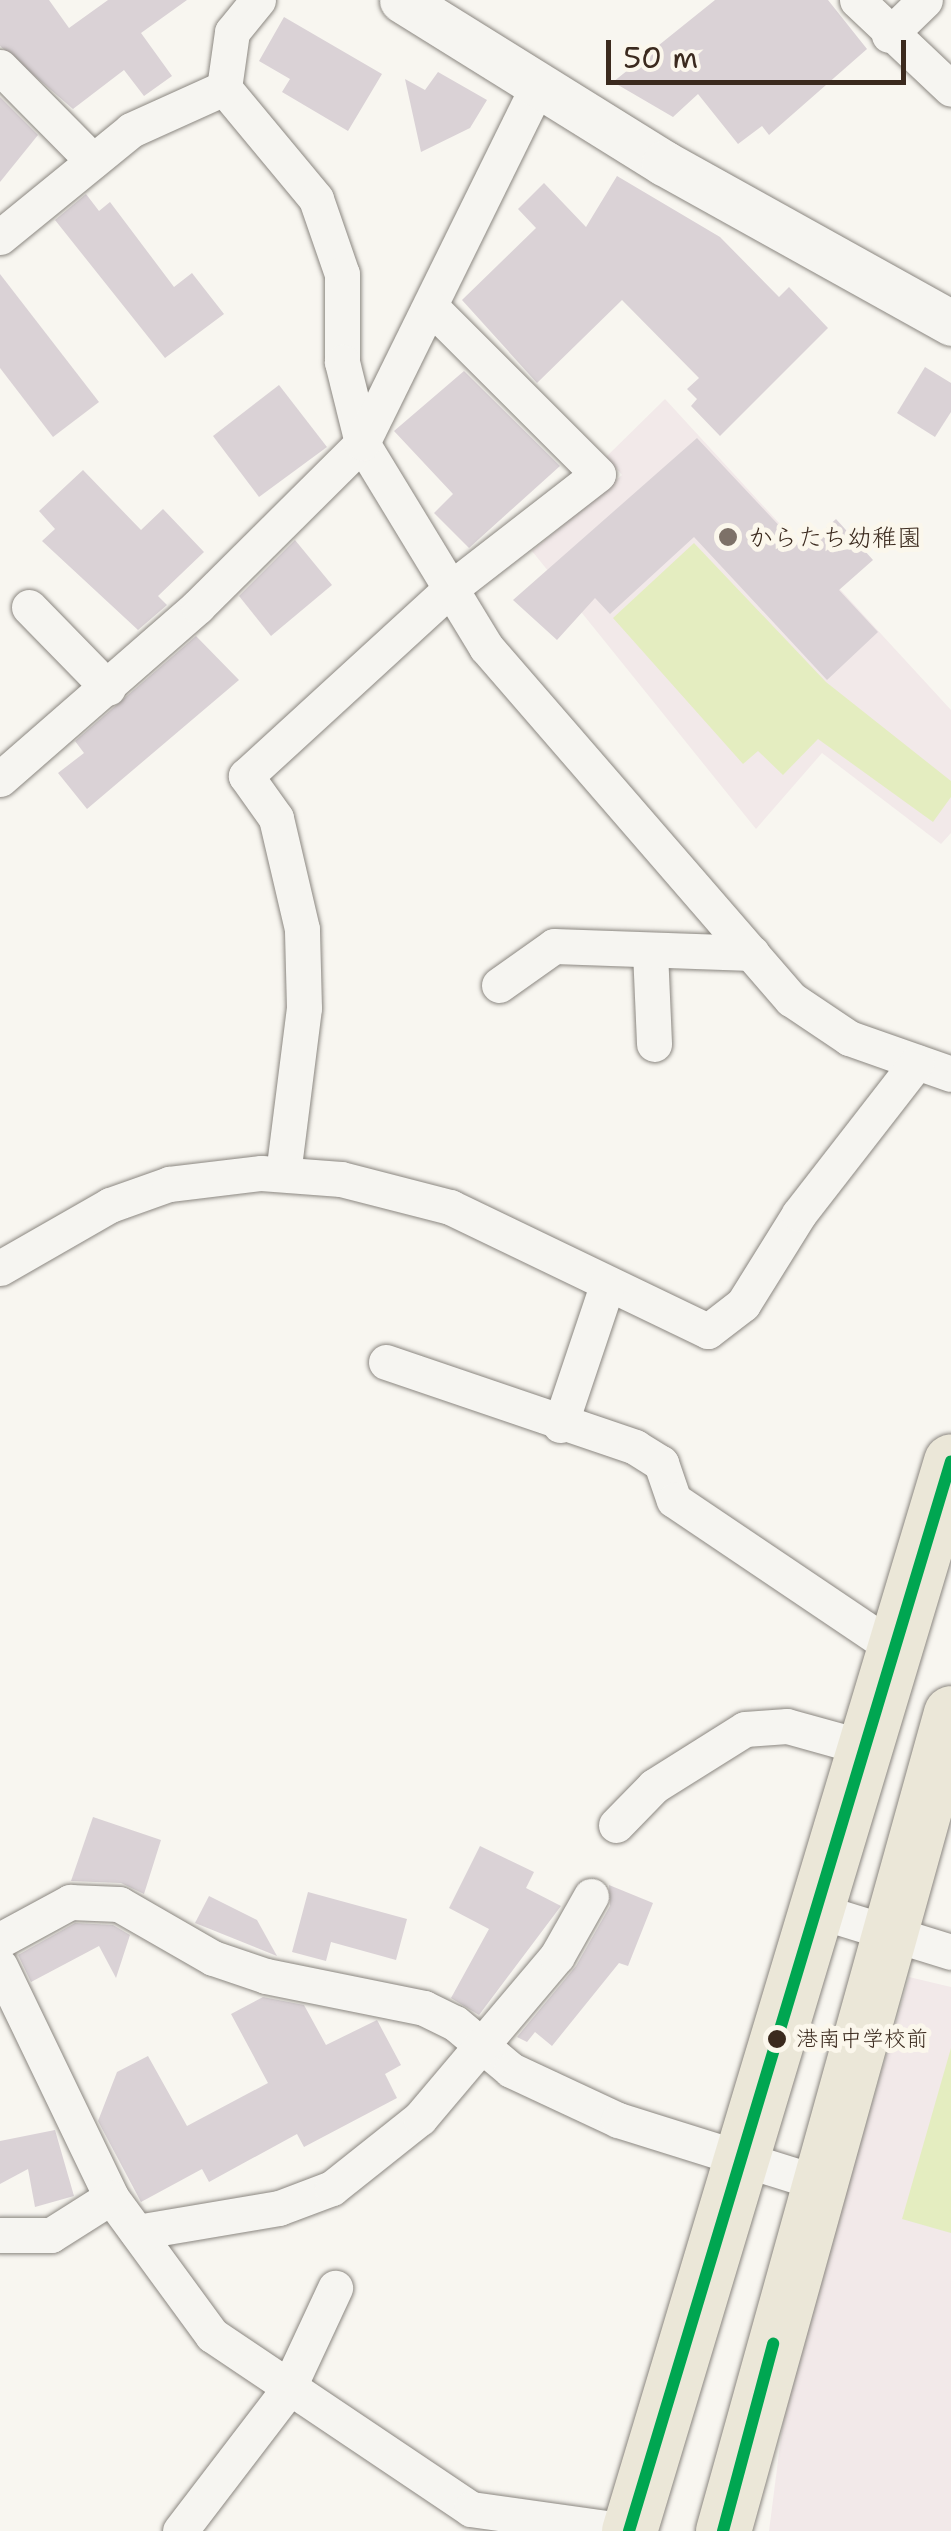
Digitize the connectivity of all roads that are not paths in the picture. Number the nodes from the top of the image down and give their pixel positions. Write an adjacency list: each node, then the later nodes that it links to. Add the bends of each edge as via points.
1 (258, 0): 8 (street, via 232,32)
2 (857, 0): 5 (street)
3 (925, 0): 5 (street)
4 (406, 1): 7 (street)
5 (888, 35): 9 (street)
6 (0, 67): 10 (street)
7 (539, 83): 12 (street); 13 (street, via 664,163)
8 (224, 88): 10 (street, via 131,130); 14 (street, via 316,199 342,274 342,362)
9 (951, 89)
10 (93, 161): 11 (street)
11 (0, 237)
12 (432, 308): 14 (street); 15 (street, via 598,474)
13 (951, 323)
14 (362, 442): 15 (street); 17 (street)
15 (450, 589): 20 (street, via 545,719); 25 (street, via 246,776 276,818 302,929 304,1008)
16 (29, 606): 17 (street)
17 (108, 688): 18 (street)
18 (0, 779)
19 (650, 952): 20 (street); 21 (street, via 554,946); 22 (street)
20 (752, 953): 23 (street, via 791,999 849,1038)
21 (499, 985)
22 (654, 1044)
23 (917, 1062): 24 (street); 27 (street, via 724,1326 708,1330 684,1322)
24 (951, 1074)
25 (284, 1174): 26 (street, via 169,1184 110,1205); 27 (street, via 341,1178 450,1207)
26 (0, 1268)
27 (607, 1285): 29 (street)
28 (386, 1362): 29 (street)
29 (560, 1424): 31 (street, via 660,1463 674,1500)
30 (951, 1460): 31 (highway)
31 (895, 1650): 33 (highway)
32 (951, 1714): 37 (highway)
33 (862, 1746): 34 (street, via 786,1726 745,1728 654,1786); 36 (highway)
34 (616, 1825)
35 (591, 1896): 41 (street, via 557,1956)
36 (812, 1909): 37 (street); 42 (highway)
37 (888, 1933): 39 (street); 43 (highway)
38 (0, 1940): 41 (street, via 38,1915 94,1898 266,1976 424,2008)
39 (951, 1952)
40 (0, 1966): 44 (street)
41 (483, 2046): 42 (street, via 511,2070 618,2120); 45 (street, via 420,2118 332,2188 279,2208)
42 (736, 2156): 43 (street); 50 (highway)
43 (816, 2182): 51 (highway)
44 (112, 2197): 45 (street); 46 (street, via 51,2235)
45 (137, 2232): 48 (street, via 212,2335)
46 (0, 2235)
47 (335, 2288): 48 (street)
48 (287, 2391): 49 (street); 50 (street, via 471,2509)
49 (180, 2531)
50 (628, 2531)
51 (723, 2531)

